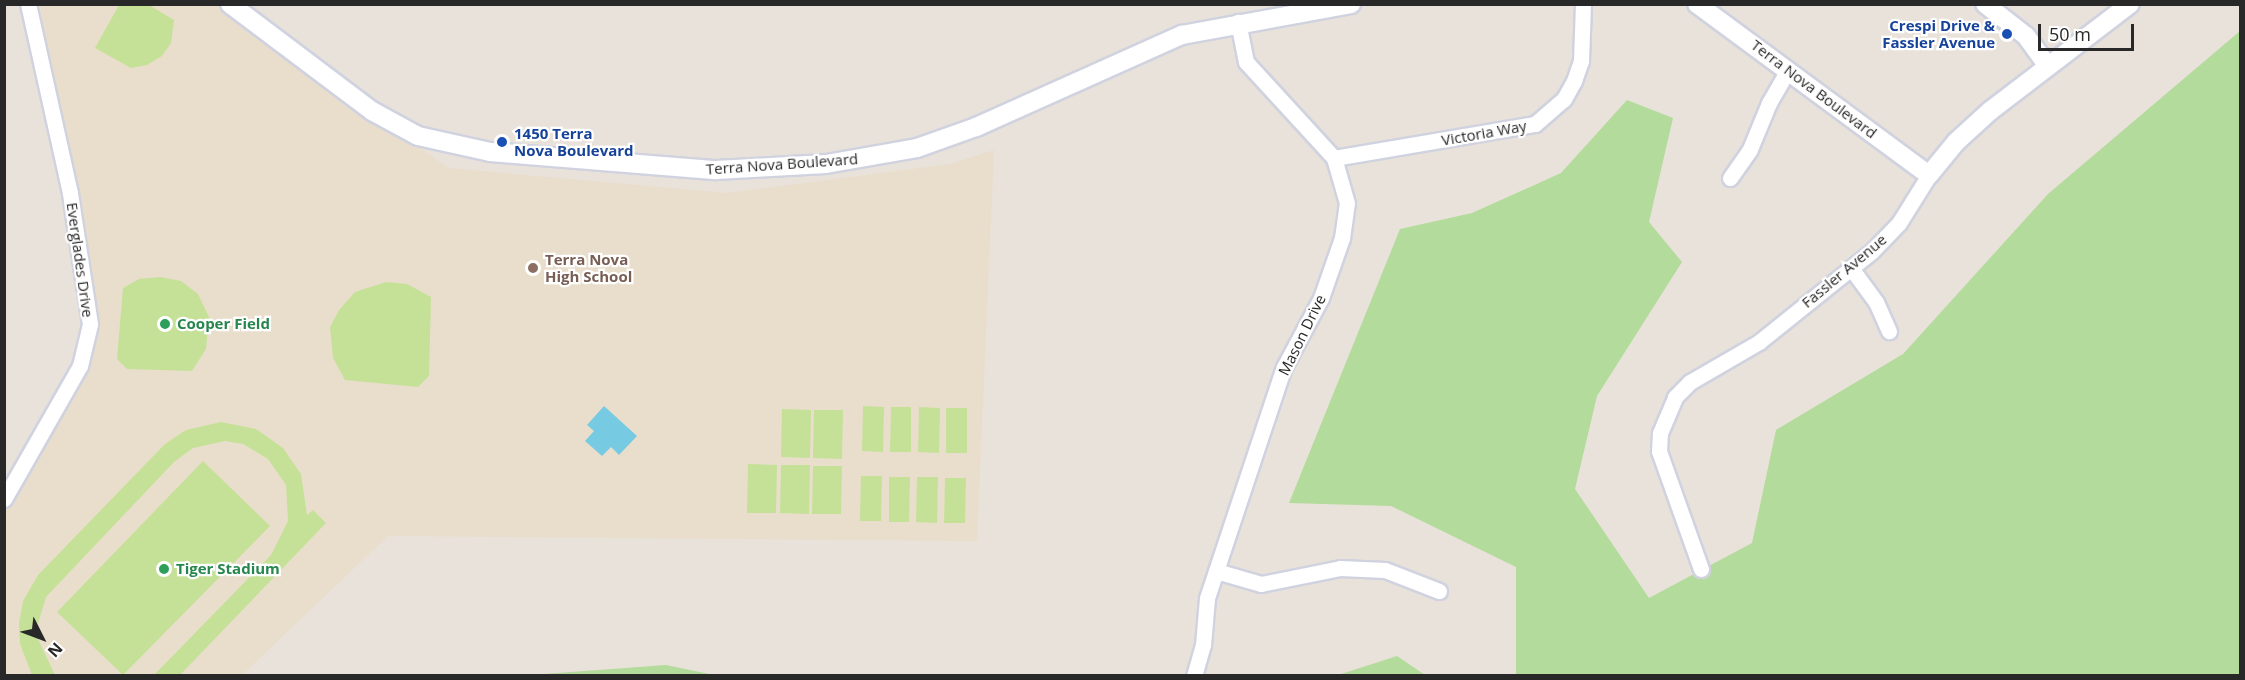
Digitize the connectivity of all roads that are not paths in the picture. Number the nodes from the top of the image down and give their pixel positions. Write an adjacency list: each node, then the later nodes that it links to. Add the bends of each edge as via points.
1 (28, 4): 16 (street, Everglades Drive, via 70,193 90,324 80,366)
2 (230, 4): 8 (street, Terra Nova Boulevard, via 372,111 418,136 490,152 716,170 826,164 917,148 976,127 1153,45)
3 (1351, 4): 8 (street, Terra Nova Boulevard)
4 (1583, 4): 11 (street, Victoria Way, via 1581,61 1574,81 1564,99 1535,124)
5 (1697, 4): 10 (street, Terra Nova Boulevard)
6 (1985, 4): 9 (street, via 2025,36)
7 (2130, 4): 9 (street, Fassler Avenue)
8 (1238, 22): 11 (street, Mason Drive, via 1242,51 1253,72)
9 (2048, 66): 12 (street, Fassler Avenue, via 1971,127)
10 (1788, 70): 12 (street, Terra Nova Boulevard); 13 (street, via 1769,103 1750,150)
11 (1334, 158): 18 (street, Mason Drive, via 1347,202 1342,238 1315,315 1284,367)
12 (1929, 175): 14 (street, Fassler Avenue, via 1899,223)
13 (1730, 178)
14 (1851, 268): 15 (street, via 1876,302); 17 (street, Fassler Avenue, via 1759,342 1690,382 1666,413 1659,452)
15 (1889, 331)
16 (4, 499)
17 (1701, 569)
18 (1216, 571): 19 (street, via 1262,584 1333,569 1385,570); 20 (street, Mason Drive, via 1207,598 1203,645)
19 (1439, 591)
20 (1194, 675)

